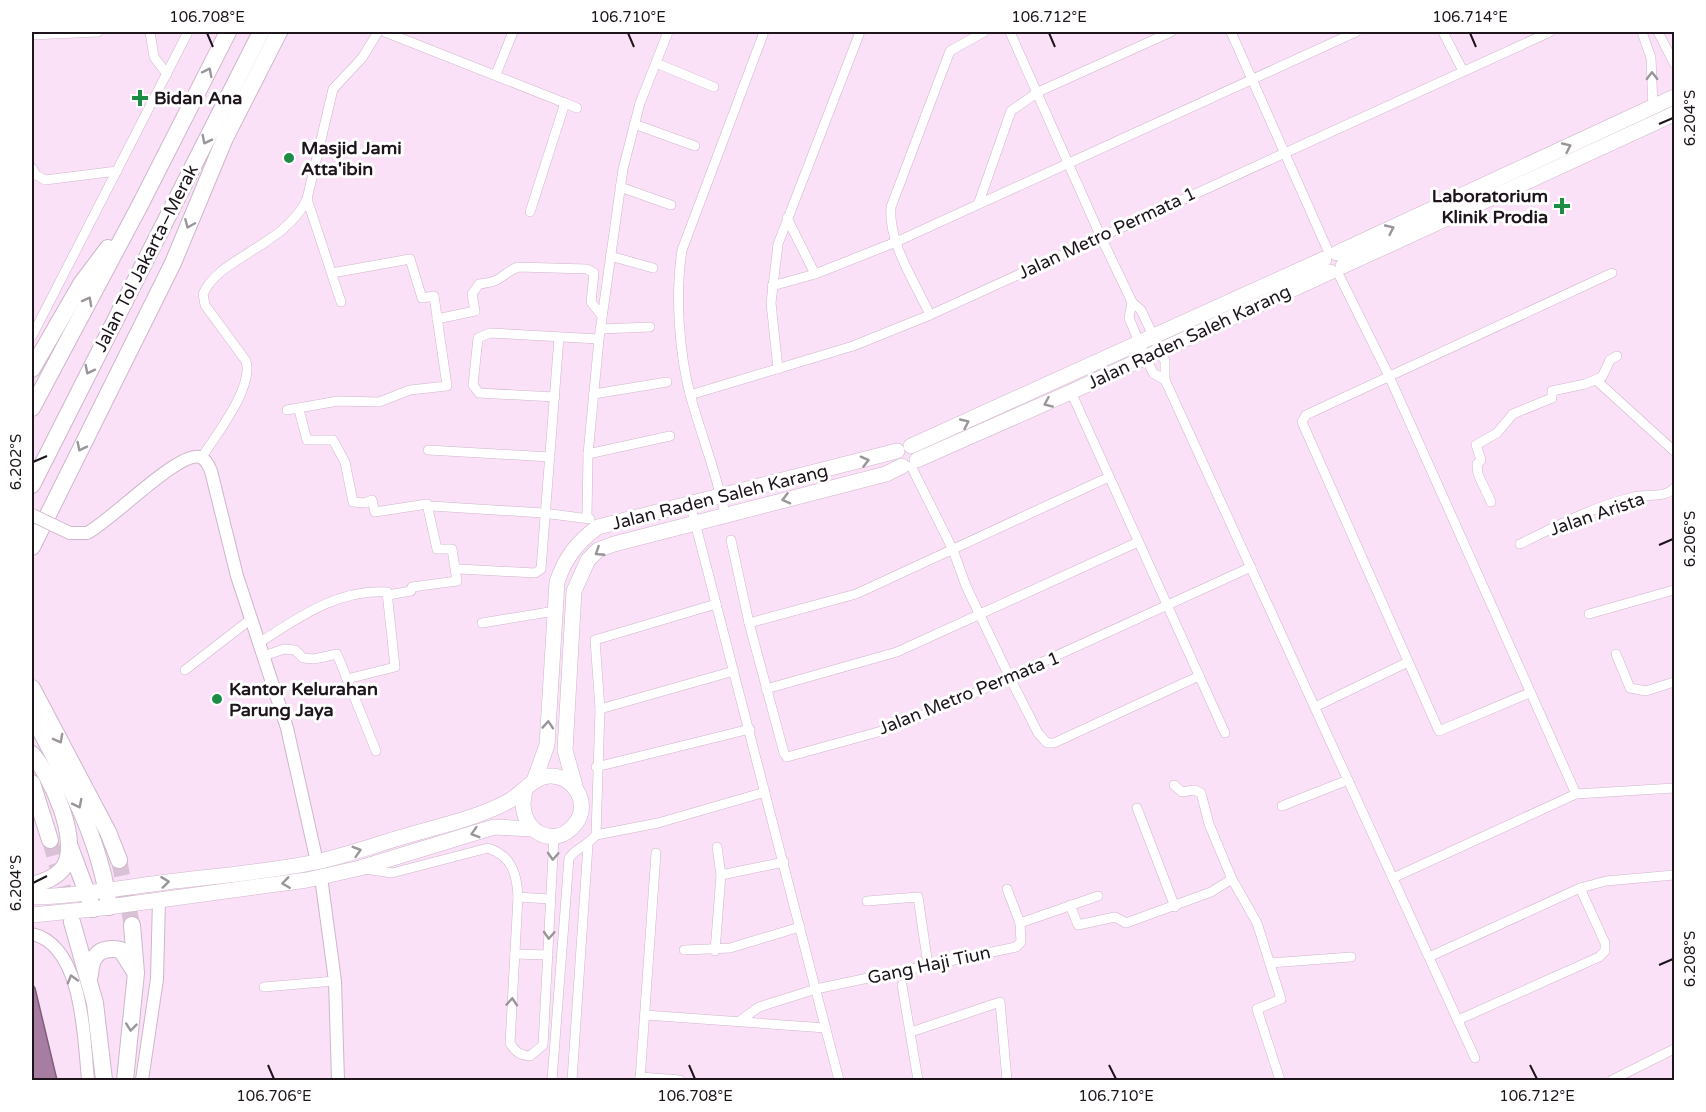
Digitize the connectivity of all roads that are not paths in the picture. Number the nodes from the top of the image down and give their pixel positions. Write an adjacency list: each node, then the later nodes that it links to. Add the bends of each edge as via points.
1 (98, 32): 22 (street)
2 (150, 32): 26 (street, via 154,57)
3 (188, 32): 26 (street)
4 (228, 32): 46 (highway, Jalan Tol Jakarta–Merak, one-way to 4)
5 (261, 32): 91 (highway, Jalan Tol Jakarta–Merak, one-way to 91)
6 (279, 32): 105 (highway, one-way to 105, via 225,138 173,263)
7 (378, 32): 43 (street, via 362,58 333,89)
8 (385, 32): 27 (street)
9 (513, 32): 27 (street)
10 (668, 32): 23 (street)
11 (764, 32): 78 (street, via 682,250 679,301)
12 (860, 32): 48 (street)
13 (984, 32): 50 (street, via 955,46 948,56 891,207 890,222)
14 (1010, 32): 30 (street)
15 (1171, 32): 30 (street)
16 (1231, 32): 28 (street)
17 (1356, 32): 28 (street)
18 (1443, 32): 25 (street)
19 (1550, 32): 25 (street, Jalan Metro Permata 1)
20 (1642, 32): 34 (street, one-way to 20, via 1651,58)
21 (1658, 32): 24 (street)
22 (32, 35)
23 (656, 63): 29 (street); 36 (street)
24 (1674, 63)
25 (1462, 71): 38 (street, Jalan Metro Permata 1)
26 (167, 74): 41 (street)
27 (496, 74): 32 (street)
28 (1251, 78): 38 (street); 39 (street)
29 (714, 87)
30 (1038, 92): 39 (street); 44 (street, via 1008,116)
31 (1674, 97): 34 (main road, Jalan Raden Saleh Karang)
32 (565, 103): 33 (street); 47 (street)
33 (578, 108)
34 (1656, 114): 35 (main road, Jalan Raden Saleh Karang); 52 (main road, Jalan Raden Saleh Karang)
35 (1674, 114)
36 (634, 124): 37 (street); 42 (street)
37 (694, 146)
38 (1284, 151): 49 (street, Jalan Metro Permata 1); 52 (street)
39 (1067, 162): 44 (street); 49 (street)
40 (32, 168): 41 (street, via 45,180)
41 (117, 171): 65 (street)
42 (621, 187): 45 (street); 51 (street)
43 (307, 199): 54 (street); 88 (street, via 287,227 216,277 203,294 205,305 243,356 248,373 233,408)
44 (979, 202): 50 (street)
45 (671, 205)
46 (140, 207): 70 (highway, via 81,284); 80 (highway, Jalan Tol Jakarta–Merak, one-way to 46)
47 (530, 212)
48 (787, 218): 56 (street); 57 (street)
49 (1100, 236): 59 (street); 60 (street, Jalan Metro Permata 1)
50 (897, 242): 56 (street); 60 (street)
51 (610, 256): 53 (street); 61 (street)
52 (1333, 262): 67 (main road, Jalan Raden Saleh Karang); 68 (main road, Jalan Raden Saleh Karang); 72 (street)
53 (653, 268)
54 (332, 273): 58 (street); 62 (street, via 410,259 422,298 434,296)
55 (1612, 273): 72 (street)
56 (814, 274): 57 (street)
57 (772, 286): 71 (street)
58 (341, 302)
59 (1131, 302): 67 (street, via 1141,310); 67 (street, via 1129,318)
60 (930, 315): 71 (street, Jalan Metro Permata 1, via 853,346)
61 (602, 316): 62 (street, via 591,302 594,273 587,269 518,267 503,280 479,284 472,294 475,311); 64 (street)
62 (437, 319): 82 (street, via 447,386 410,390 379,402 338,401)
63 (650, 327): 64 (street)
64 (599, 334): 66 (street); 77 (street)
65 (32, 335)
66 (558, 337): 79 (street); 79 (street, via 482,335 478,338 473,384 479,393)
67 (1146, 339): 68 (street); 68 (street); 89 (main road, Jalan Raden Saleh Karang, one-way to 67)
68 (1153, 354): 73 (street, via 1167,366); 73 (street, via 1153,373); 76 (main road, Jalan Raden Saleh Karang)
69 (1617, 356): 74 (street)
70 (32, 369)
71 (778, 369): 78 (street, Jalan Metro Permata 1)
72 (1389, 376): 122 (street, via 1306,415 1302,422); 131 (street)
73 (1165, 380): 107 (street)
74 (1596, 380): 85 (street); 94 (street, via 1552,391 1552,398 1513,414 1497,434 1476,445 1481,460 1477,464 1478,474)
75 (667, 382): 77 (street)
76 (1071, 392): 89 (main road, Jalan Raden Saleh Karang, one-way to 89); 90 (street)
77 (594, 394): 86 (street)
78 (690, 395): 93 (street)
79 (555, 397): 87 (street)
80 (32, 408)
81 (286, 410): 82 (street)
82 (299, 410): 110 (street, via 306,440 333,440 345,462 352,502 372,500 375,512 427,504 437,549 452,549 457,581 412,587 411,591)
83 (670, 436): 86 (street)
84 (428, 450): 87 (street)
85 (1674, 451)
86 (588, 454): 101 (street)
87 (550, 457): 97 (street)
88 (202, 458): 99 (street, bridge, via 191,458 162,474 87,533 76,535); 116 (street, via 211,471)
89 (908, 458): 93 (main road, Jalan Raden Saleh Karang, one-way to 89); 98 (main road, Jalan Raden Saleh Karang, one-way to 98, via 886,474); 106 (street)
90 (1109, 477): 103 (street); 106 (street)
91 (32, 485)
92 (1674, 488): 104 (street, Jalan Arista, via 1669,493 1634,497)
93 (722, 496): 95 (main road, Jalan Raden Saleh Karang); 98 (street)
94 (1491, 502)
95 (690, 503): 100 (street); 101 (main road, Jalan Raden Saleh Karang)
96 (431, 506): 97 (street)
97 (543, 513): 101 (street); 108 (street, via 538,573)
98 (725, 514): 100 (main road, Jalan Raden Saleh Karang)
99 (32, 515)
100 (695, 522): 111 (street); 144 (main road, Jalan Raden Saleh Karang, one-way to 144, via 598,550 580,572 574,591 565,750)
101 (592, 523): 113 (main road, Jalan Raden Saleh Karang, via 564,560 557,582)
102 (731, 540): 118 (street, Jalan Metro Permata 1)
103 (1138, 542): 112 (street); 115 (street)
104 (1520, 544)
105 (32, 547)
106 (953, 550): 115 (street); 118 (street, via 856,594)
107 (1251, 567): 112 (street, Jalan Metro Permata 1); 132 (street)
108 (459, 569)
109 (1674, 590): 114 (street)
110 (388, 595): 119 (street, via 368,591 322,604); 127 (street, via 395,667)
111 (716, 604): 124 (street); 133 (street, via 595,640)
112 (1167, 605): 125 (street); 126 (street, Jalan Metro Permata 1)
113 (555, 611): 117 (street); 143 (main road, Jalan Raden Saleh Karang, one-way to 113, via 547,745)
114 (1589, 614)
115 (981, 616): 126 (street); 130 (street, via 897,652)
116 (251, 619): 119 (street); 123 (street)
117 (482, 623)
118 (749, 623): 130 (street, Jalan Metro Permata 1)
119 (260, 643): 121 (street)
120 (1616, 654): 128 (street, via 1630,688 1646,691)
121 (264, 656): 127 (street, via 284,649 295,650 303,658 337,654); 159 (street, via 287,728)
122 (1407, 662): 131 (street, via 1439,731); 132 (street)
123 (185, 670)
124 (734, 671): 133 (street); 135 (street)
125 (1199, 676): 126 (street, via 1054,743 1047,743 1038,733); 136 (street)
126 (1010, 678): 130 (street, Jalan Metro Permata 1, via 889,729 787,756)
127 (347, 679): 137 (street)
128 (1674, 682)
129 (32, 688): 158 (highway, one-way to 158)
130 (766, 689)
131 (1529, 693): 147 (street)
132 (1315, 708): 140 (street)
133 (600, 709): 139 (street)
134 (32, 715): 169 (highway, one-way to 169, via 88,826)
135 (750, 729): 139 (street); 146 (street)
136 (1225, 733)
137 (376, 751)
138 (32, 754): 155 (highway, via 55,793)
139 (596, 767): 151 (street)
140 (1348, 780): 148 (street); 165 (street)
141 (32, 783): 153 (highway)
142 (1174, 785): 166 (street, via 1182,792 1201,793)
143 (529, 786): 144 (main road, via 548,776 562,777); 150 (main road, via 521,804); 159 (main road, one-way to 143, via 497,807)
144 (575, 786): 152 (main road, via 581,798 579,817 566,832)
145 (1674, 788): 147 (street)
146 (765, 792): 151 (street); 160 (street)
147 (1576, 794): 165 (street)
148 (1282, 806)
149 (1137, 808): 179 (street)
150 (532, 829): 152 (main road); 161 (main road, one-way to 161, via 494,827)
151 (596, 835): 154 (street)
152 (554, 836): 175 (street, one-way to 175)
153 (50, 840)
154 (588, 845): 214 (street, via 569,858); 215 (street)
155 (70, 847): 167 (highway, via 61,870); 171 (highway)
156 (717, 847): 162 (street)
157 (656, 853): 201 (street)
158 (119, 860)
159 (317, 862): 169 (main road, one-way to 159)
160 (784, 862): 162 (street); 185 (street)
161 (360, 868): 164 (main road); 174 (street, via 393,873 488,848 501,852 511,863)
162 (721, 875): 188 (street)
163 (1674, 875): 168 (street, via 1606,881)
164 (321, 877): 176 (main road, one-way to 176); 197 (street)
165 (1393, 878): 192 (street)
166 (1232, 879): 179 (street); 193 (street, via 1257,923)
167 (32, 885)
168 (1580, 888): 192 (street); 203 (street, via 1605,951)
169 (107, 890): 171 (main road); 180 (highway)
170 (1007, 890): 183 (street)
171 (87, 893): 173 (main road); 180 (highway)
172 (1098, 896): 178 (street)
173 (32, 897)
174 (518, 897): 175 (street); 189 (street)
175 (550, 899): 190 (street, one-way to 190)
176 (159, 900): 180 (main road); 212 (street, via 157,979)
177 (867, 901): 194 (street, via 918,897)
178 (1070, 905): 179 (street, via 1078,925 1115,917 1126,923); 183 (street)
179 (1175, 907)
180 (101, 908): 181 (main road)
181 (32, 915)
182 (72, 922): 196 (highway)
183 (1020, 923): 194 (street, Gang Haji Tiun, via 1021,942 1016,947)
184 (132, 925): 195 (highway)
185 (800, 927): 188 (street); 200 (street)
186 (32, 934): 209 (street, one-way to 186, via 84,1037 68,964 55,946)
187 (684, 950): 188 (street)
188 (714, 951)
189 (515, 954): 190 (street); 190 (street, one-way to 189, via 543,1045 530,1056 514,1051 510,1043)
190 (548, 955)
191 (1351, 957): 193 (street)
192 (1429, 957): 203 (street)
193 (1270, 963): 220 (street, via 1281,999 1257,1008)
194 (928, 965): 200 (street, Gang Haji Tiun)
195 (136, 973): 196 (highway, via 121,950 108,948 96,953); 211 (highway, one-way to 211)
196 (89, 977): 210 (highway, via 99,1018)
197 (335, 981): 199 (street); 213 (street)
198 (902, 985): 205 (street)
199 (264, 987)
200 (816, 989): 202 (street, Gang Haji Tiun, via 759,1007); 204 (street)
201 (645, 1015): 202 (street); 208 (street)
202 (741, 1020): 204 (street)
203 (1458, 1020): 207 (street)
204 (826, 1028): 217 (street)
205 (911, 1032): 218 (street); 219 (street, via 1000,1002)
206 (1674, 1049): 221 (street)
207 (1475, 1058)
208 (640, 1079): 216 (street)
209 (88, 1080)
210 (104, 1080)
211 (125, 1080)
212 (142, 1080)
213 (338, 1080)
214 (552, 1080)
215 (572, 1080)
216 (680, 1080)
217 (839, 1080)
218 (918, 1080)
219 (1007, 1080)
220 (1280, 1080)
221 (1612, 1080)

